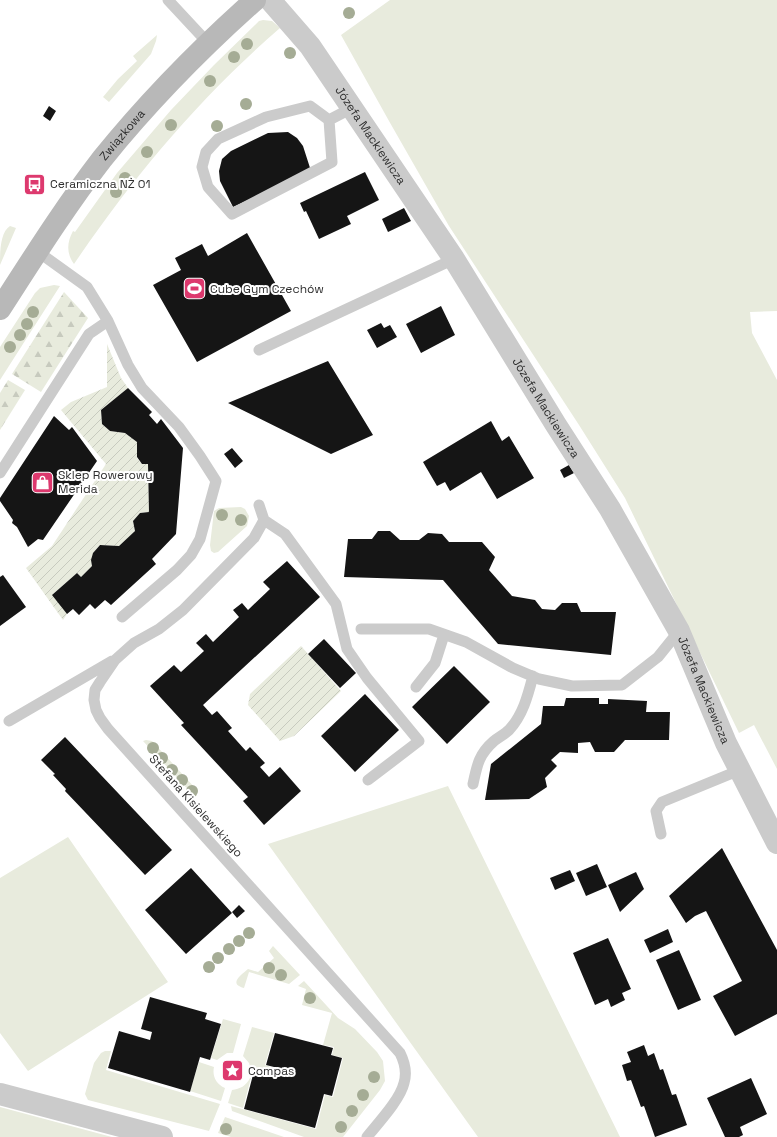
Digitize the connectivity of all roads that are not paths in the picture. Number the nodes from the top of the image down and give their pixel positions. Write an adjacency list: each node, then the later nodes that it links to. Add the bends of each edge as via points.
1 (168, 0): 4 (lane)
2 (270, 0): 5 (street, Józefa Mackiewicza, via 310,46)
3 (245, 3): 4 (street, Związkowa)
4 (208, 43): 7 (street, Związkowa, via 138,116 102,159)
5 (352, 108): 6 (lane); 8 (street, Józefa Mackiewicza)
6 (329, 120): 6 (lane, via 310,106 266,117 218,139 206,152 202,167 208,187 232,214 332,162)
7 (37, 251): 9 (street, Związkowa, via 9,289); 10 (lane, via 87,287)
8 (454, 259): 11 (lane); 17 (street, Józefa Mackiewicza, via 552,420 610,509)
9 (0, 309)
10 (108, 321): 12 (lane, via 89,334); 15 (lane, via 128,365 142,388 179,427 216,481 200,539 191,555)
11 (259, 350)
12 (0, 473)
13 (259, 505): 14 (lane)
14 (264, 520): 19 (lane, Stefana Kisielewskiego, via 254,538 183,610 159,629 134,643); 24 (lane, via 285,534 336,604 347,649 367,678 419,741)
15 (122, 617)
16 (361, 629): 18 (lane, via 429,630)
17 (680, 631): 20 (lane, via 658,657 622,686 572,686); 23 (street, Józefa Mackiewicza)
18 (444, 635): 20 (lane, via 466,642); 21 (lane, via 435,663)
19 (115, 660): 22 (lane); 30 (lane, Stefana Kisielewskiego, via 96,690 94,700 100,718 400,1053 405,1067 404,1084)
20 (533, 676): 25 (lane, via 526,703 519,717 509,731 483,751 477,762)
21 (416, 687)
22 (9, 721)
23 (740, 770): 26 (lane, via 662,802 656,811); 27 (street, Józefa Mackiewicza)
24 (368, 780)
25 (473, 784)
26 (661, 834)
27 (777, 843)
28 (0, 1094): 29 (street)
29 (162, 1137)
30 (367, 1137)

